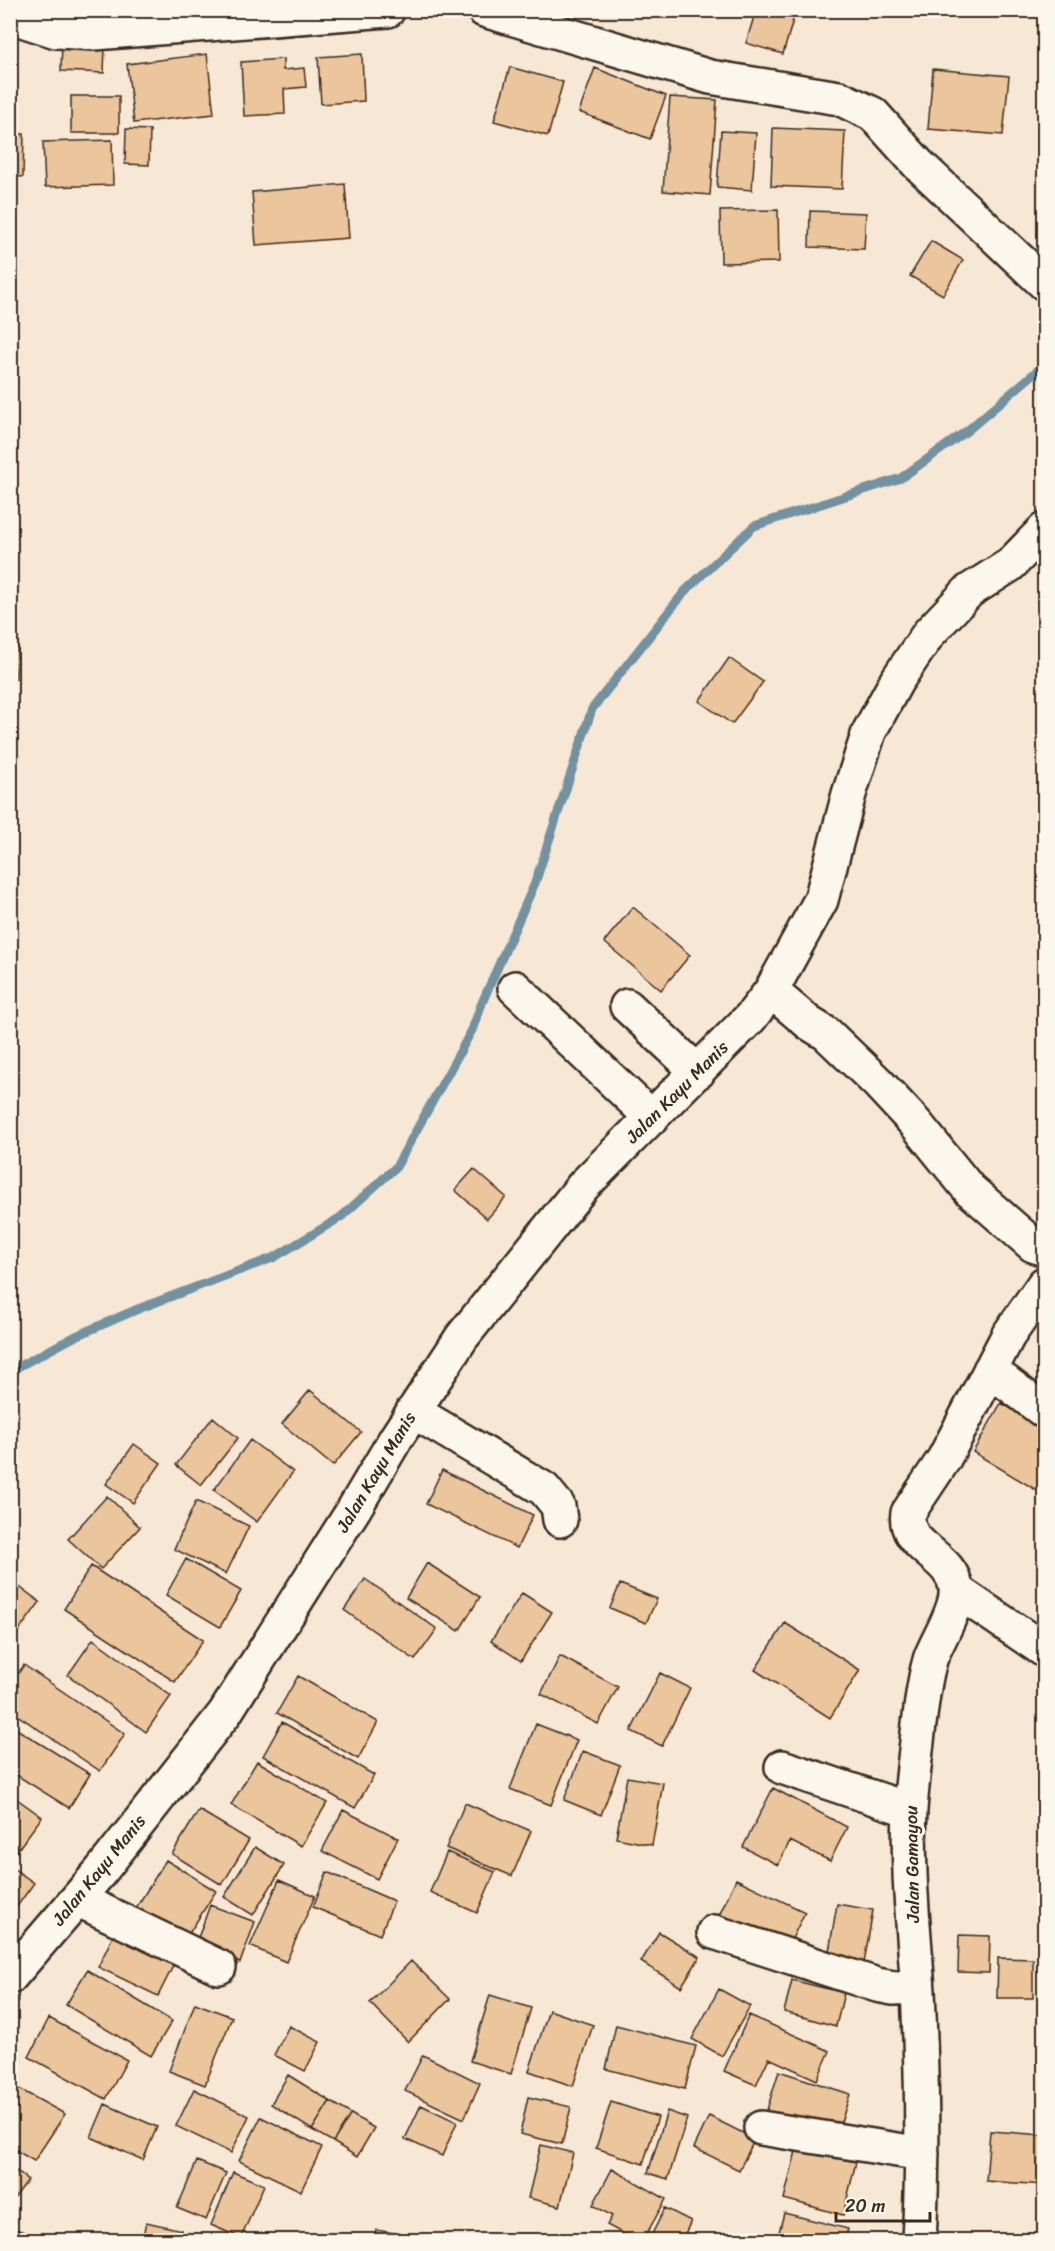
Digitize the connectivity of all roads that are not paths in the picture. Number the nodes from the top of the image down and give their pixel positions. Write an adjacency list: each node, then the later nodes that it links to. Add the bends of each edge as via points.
1 (388, 10): 3 (street, via 95,33 56,31)
2 (484, 10): 4 (street, via 710,77 839,98 873,114 918,164)
3 (10, 16)
4 (1043, 281)
5 (1044, 530): 7 (street, Jalan Kayu Manis, via 1010,565 969,591 930,633 896,682 869,732 821,900)
6 (515, 988): 10 (street)
7 (771, 991): 9 (street, Jalan Kayu Manis); 11 (street, via 827,1034 877,1082 969,1189 1033,1245)
8 (627, 1006): 9 (street)
9 (698, 1072): 10 (street, Jalan Kayu Manis)
10 (652, 1118): 14 (street, Jalan Kayu Manis, via 583,1186 462,1337)
11 (1044, 1249)
12 (1044, 1284): 13 (street)
13 (990, 1370): 15 (street); 17 (street, via 944,1458 908,1513 907,1525 912,1536 948,1570)
14 (413, 1411): 16 (street, via 544,1489 558,1506); 21 (street, Jalan Kayu Manis, via 225,1713)
15 (1044, 1411)
16 (560, 1520)
17 (957, 1591): 18 (street); 20 (street, Jalan Gamayou, via 931,1657 924,1688)
18 (1044, 1650)
19 (782, 1767): 20 (street)
20 (910, 1810): 25 (street, Jalan Gamayou, via 910,1902)
21 (77, 1899): 23 (street); 24 (street, Jalan Kayu Manis)
22 (714, 1932): 25 (street, via 877,1985)
23 (219, 1967)
24 (10, 1977)
25 (917, 1987): 27 (street, Jalan Gamayou)
26 (761, 2128): 27 (street)
27 (922, 2154): 28 (street, Jalan Gamayou)
28 (919, 2241)

